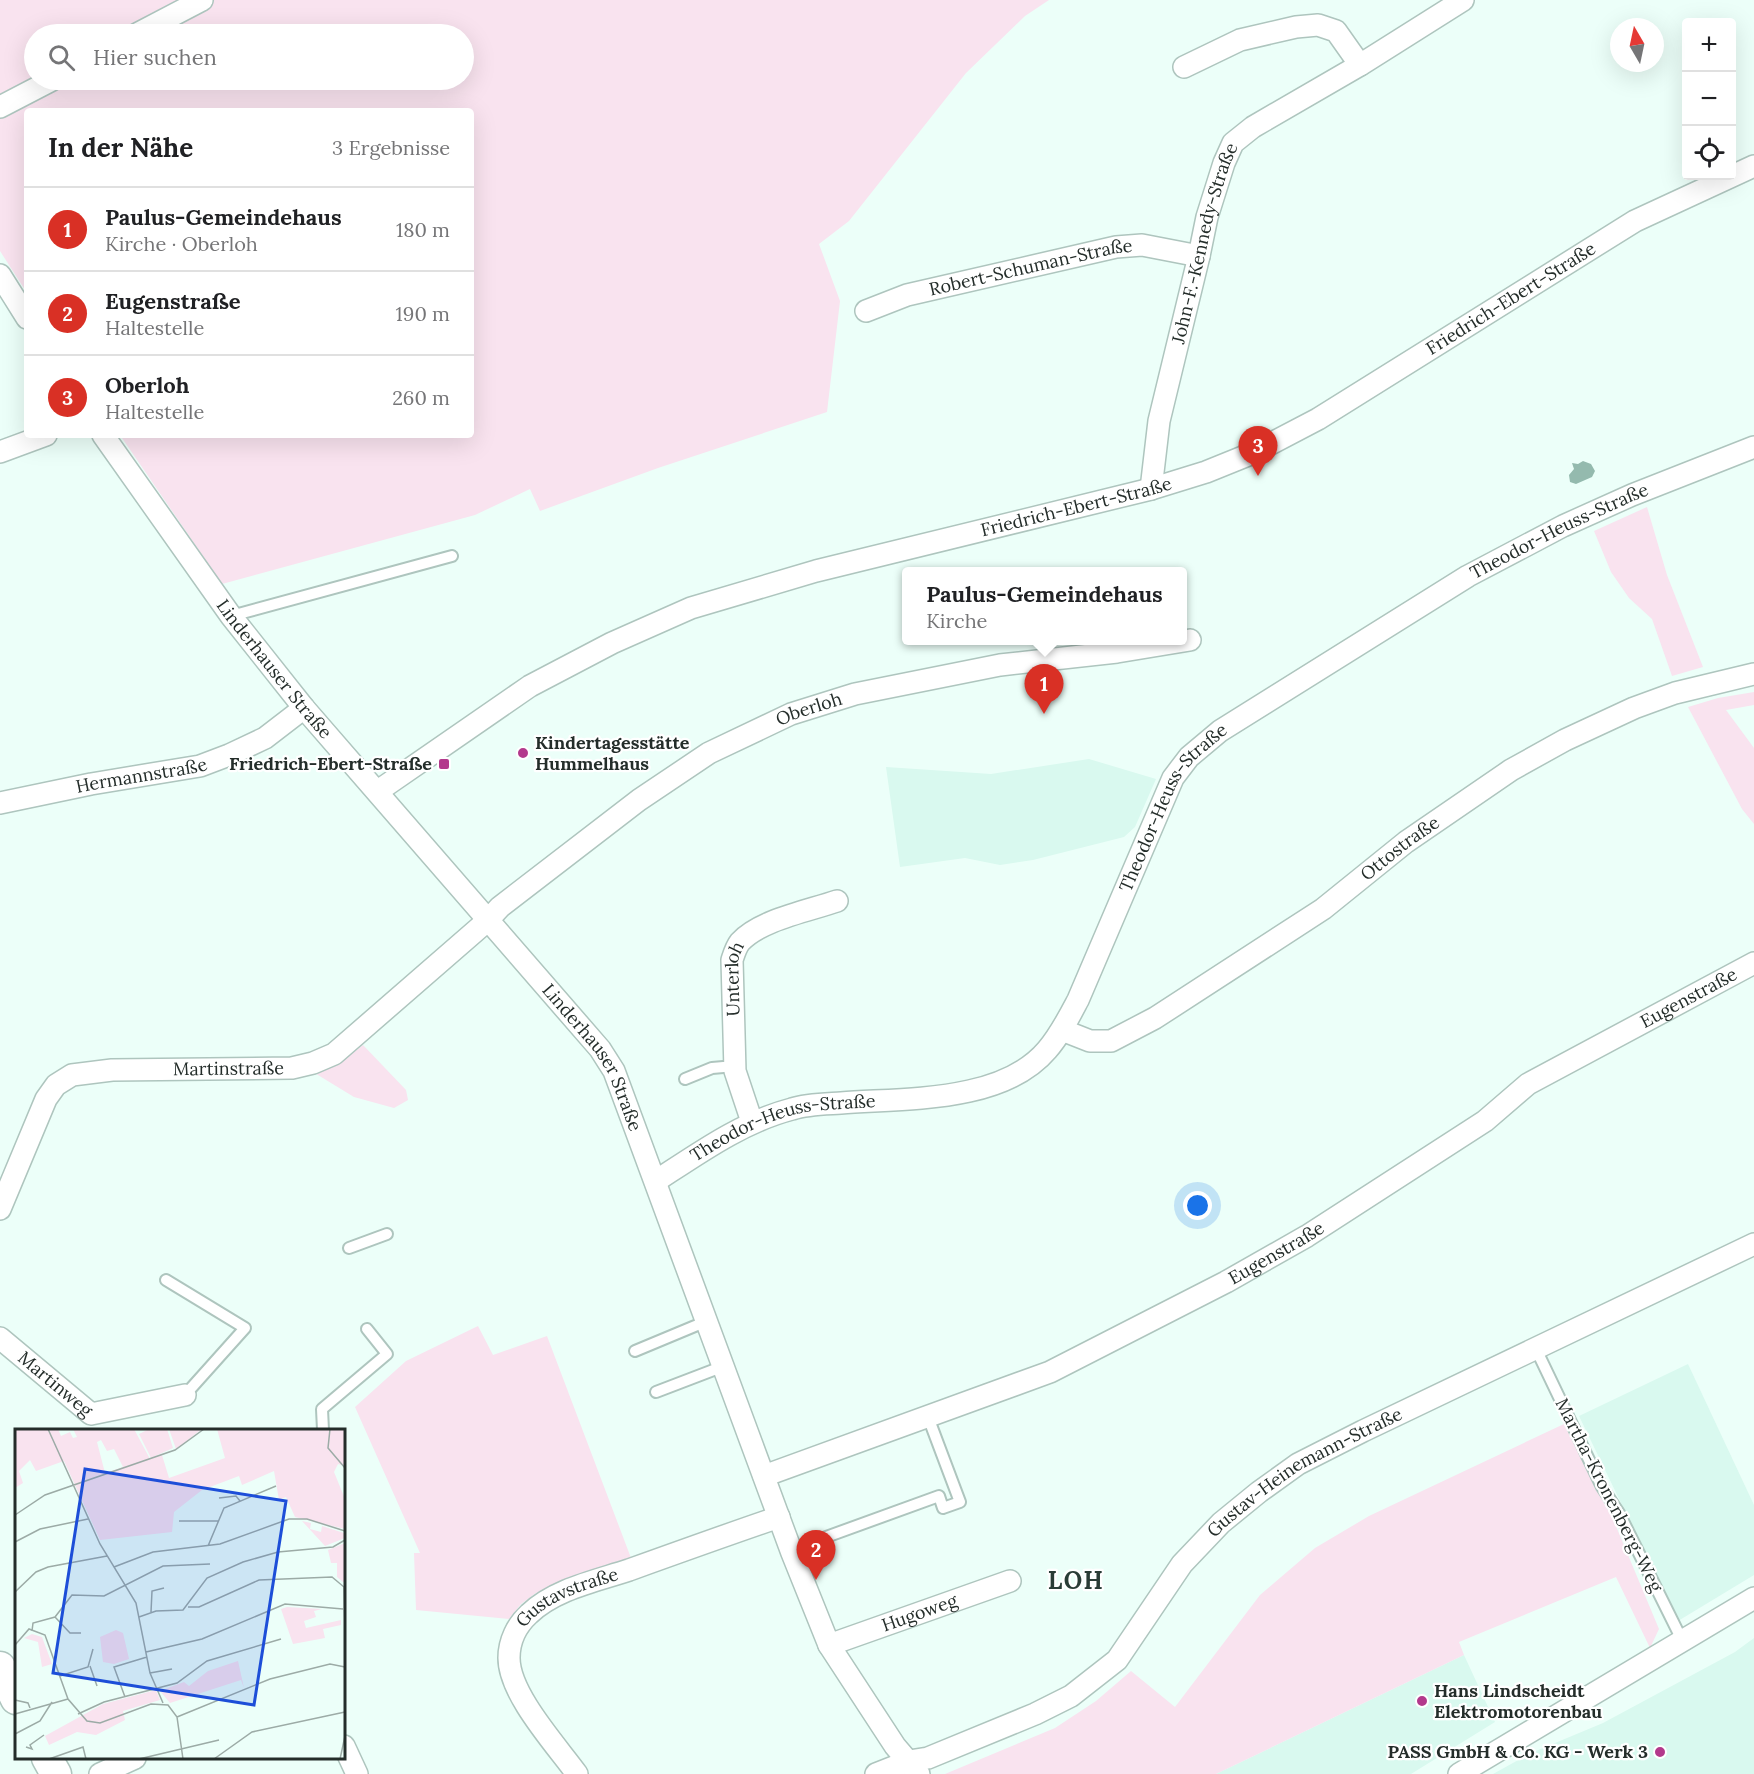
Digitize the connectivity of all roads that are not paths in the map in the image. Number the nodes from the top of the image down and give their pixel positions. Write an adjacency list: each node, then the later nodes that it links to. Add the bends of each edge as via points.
1 (202, 0): 3 (street)
2 (1463, 0): 4 (street, John-F.-Kennedy-Straße)
3 (156, 24)
4 (1360, 65): 5 (street, via 1336,31 1318,25 1240,40); 9 (street, John-F.-Kennedy-Straße, via 1253,127 1233,143 1207,216)
5 (1184, 67)
6 (33, 90): 7 (street)
7 (0, 107)
8 (1754, 166): 17 (street, Friedrich-Ebert-Straße, via 1635,221 1318,419 1253,453)
9 (1199, 256): 11 (street, Robert-Schuman-Straße, via 1142,245 1116,247 907,295); 17 (street, John-F.-Kennedy-Straße, via 1160,422)
10 (0, 275): 12 (street)
11 (866, 311)
12 (24, 313)
13 (38, 438): 16 (street)
14 (105, 438): 19 (street, Linderhauser Straße)
15 (1754, 447): 30 (street, Theodor-Heuss-Straße, via 1582,517 1468,576 1204,743 1180,767 1166,790)
16 (0, 452)
17 (1151, 489): 25 (street, Friedrich-Ebert-Straße, via 816,571 691,608 530,686)
18 (452, 556): 19 (lane)
19 (231, 616): 24 (street, Linderhauser Straße)
20 (1187, 640): 21 (street, Oberloh)
21 (1190, 640)
22 (1160, 645): 28 (street, Oberloh, via 1000,665 855,694 791,714 709,753 639,800)
23 (1754, 674): 30 (street, Ottostraße, via 1696,687 1635,708 1510,770 1406,842 1323,909 1155,1018 1112,1041 1090,1041)
24 (304, 708): 25 (street, Linderhauser Straße); 26 (street, Hermannstraße, via 265,738 200,766)
25 (378, 791): 28 (street, Linderhauser Straße)
26 (0, 803)
27 (837, 901): 31 (street, Unterloh, via 772,923 738,944 732,960)
28 (487, 921): 34 (street, Linderhauser Straße, via 614,1071); 35 (street, Martinstraße, via 334,1054 313,1063 292,1068 112,1070 72,1075 56,1085 46,1099)
29 (1754, 963): 48 (street, Eugenstraße, via 1528,1084 1485,1121 1307,1236 1226,1282 1050,1372)
30 (1062, 1030): 33 (street, Theodor-Heuss-Straße, via 1047,1051 1010,1079 950,1094 793,1108)
31 (735, 1066): 32 (lane, via 712,1068); 33 (street, Unterloh)
32 (685, 1080)
33 (752, 1122): 34 (street, Theodor-Heuss-Straße)
34 (656, 1181): 40 (street, Linderhauser Straße)
35 (0, 1209)
36 (387, 1234): 38 (lane)
37 (1754, 1244): 43 (street, Gustav-Heinemann-Straße)
38 (349, 1248)
39 (166, 1280): 47 (lane, Martinweg, via 245,1328)
40 (707, 1321): 44 (lane); 45 (street, Linderhauser Straße)
41 (367, 1329): 49 (lane, via 387,1354 322,1409)
42 (0, 1338): 47 (street, Martinweg, via 91,1414)
43 (1536, 1349): 55 (lane, Martha-Kronenberg-Weg); 61 (street, Gustav-Heinemann-Straße, via 1307,1460 1259,1492 1221,1523 1182,1564 1117,1660 1071,1696 928,1758)
44 (635, 1351)
45 (724, 1366): 46 (lane); 50 (street, Linderhauser Straße)
46 (657, 1392)
47 (185, 1395)
48 (928, 1417): 50 (street, Eugenstraße); 52 (lane, via 960,1502 943,1508 939,1496)
49 (323, 1429)
50 (764, 1476): 51 (street, Linderhauser Straße)
51 (779, 1517): 56 (street, Linderhauser Straße); 64 (street, Gustavstraße, via 566,1592 530,1613 520,1625 509,1659 514,1680 523,1701)
52 (815, 1541)
53 (1010, 1581): 56 (street, Hugoweg)
54 (1754, 1598): 55 (street)
55 (1683, 1642): 66 (street)
56 (829, 1645): 61 (street, Linderhauser Straße, via 895,1746)
57 (0, 1667): 58 (main road)
58 (15, 1697)
59 (345, 1748): 63 (street)
60 (133, 1759): 62 (street)
61 (914, 1768): 65 (street, Gustav-Heinemann-Straße)
62 (100, 1774)
63 (357, 1774)
64 (578, 1774)
65 (876, 1774)
66 (1459, 1774)

